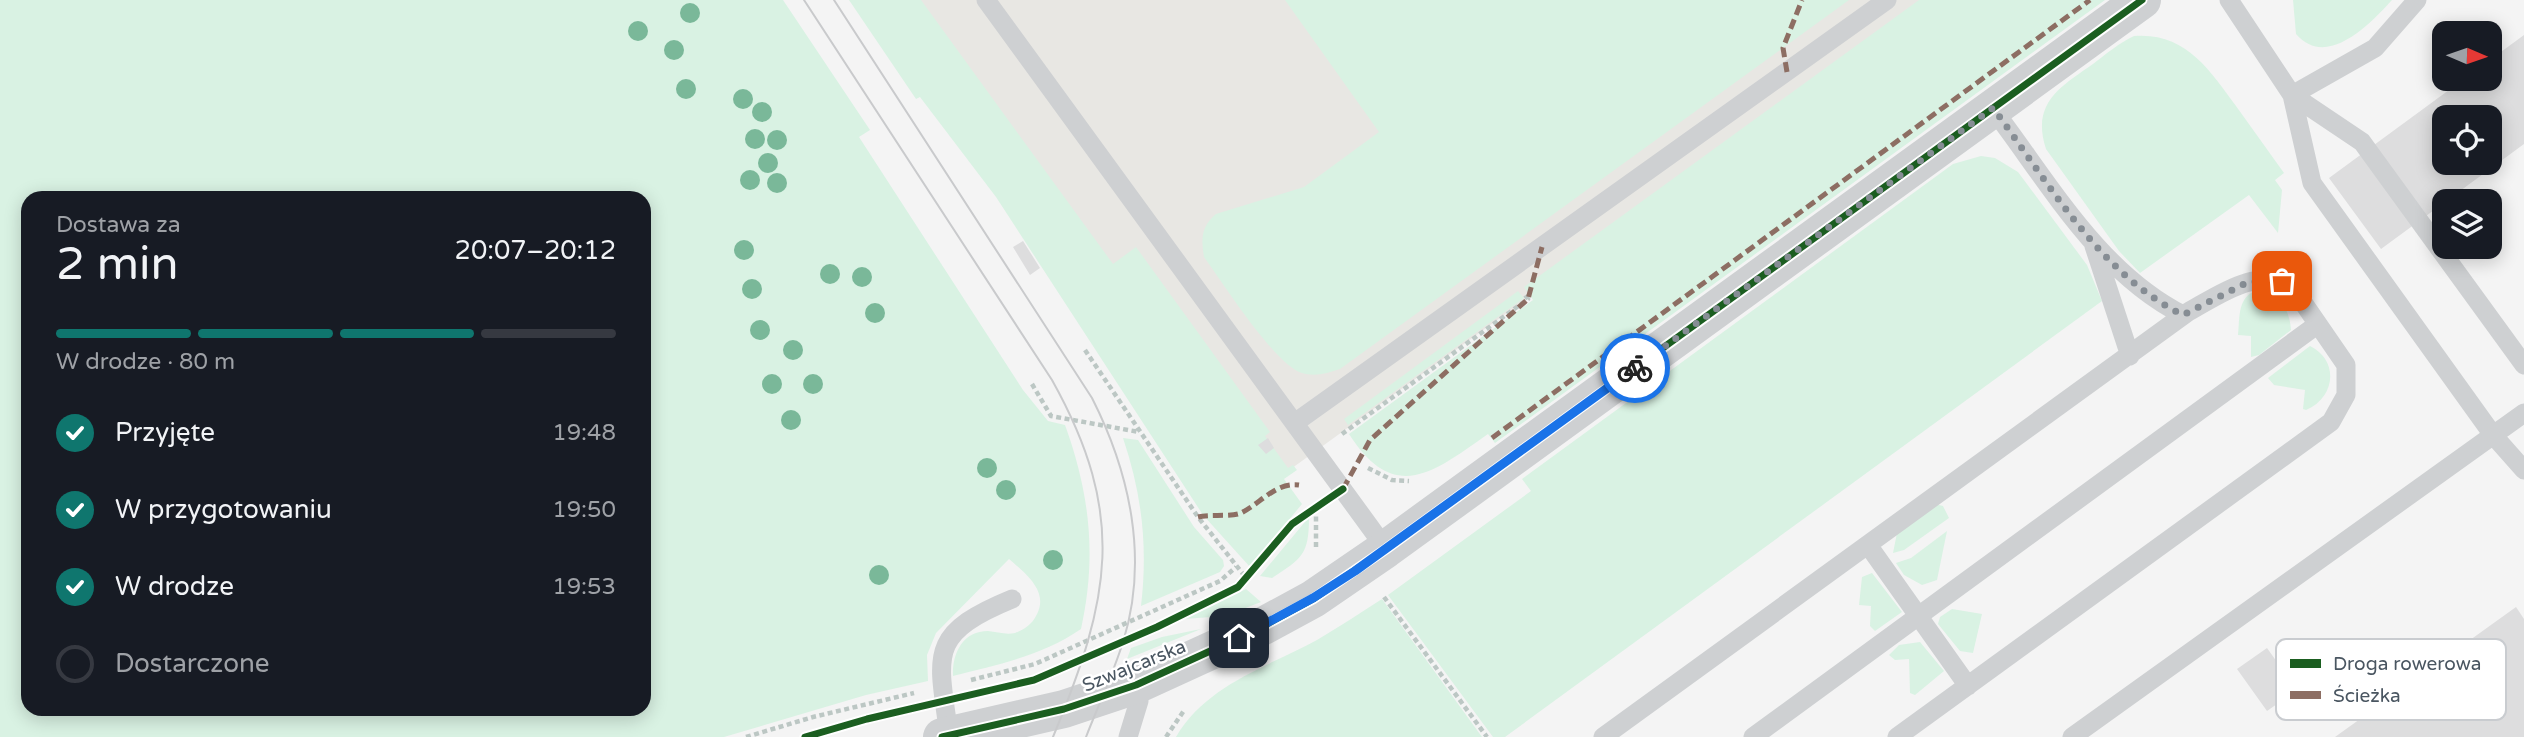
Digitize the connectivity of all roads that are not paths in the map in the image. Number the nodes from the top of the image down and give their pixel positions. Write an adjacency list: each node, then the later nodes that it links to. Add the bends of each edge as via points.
1 (986, 0): 14 (lane)
2 (1887, 0): 14 (lane)
3 (2142, 0): 7 (street, Szwajcarska)
4 (2229, 0): 6 (lane)
5 (2417, 0): 6 (lane, via 2375,48)
6 (2292, 95): 12 (lane, via 2362,142); 15 (lane, via 2312,184)
7 (1993, 108): 8 (lane); 18 (street, Szwajcarska)
8 (2094, 245): 9 (lane, via 2161,304); 11 (lane)
9 (2183, 315): 10 (lane, via 2224,292 2266,279 2294,288); 11 (lane)
10 (2318, 324): 20 (lane); 22 (lane, via 2346,365 2346,395 2331,422)
11 (2130, 356): 17 (lane)
12 (2524, 365)
13 (2524, 413): 15 (lane)
14 (1296, 422): 18 (lane)
15 (2493, 435): 16 (lane); 28 (lane)
16 (2524, 471)
17 (1868, 545): 20 (lane); 25 (lane)
18 (1387, 549): 21 (street, Szwajcarska, via 1254,631)
19 (1012, 599): 23 (lane, via 977,614 943,644 940,666)
20 (1919, 616): 22 (lane); 26 (lane)
21 (1136, 685): 23 (street, Szwajcarska, via 1064,709); 24 (lane, via 1139,701)
22 (1968, 686): 27 (lane)
23 (946, 736)
24 (1128, 737)
25 (1603, 737)
26 (1754, 737)
27 (1897, 737)
28 (2072, 737)

